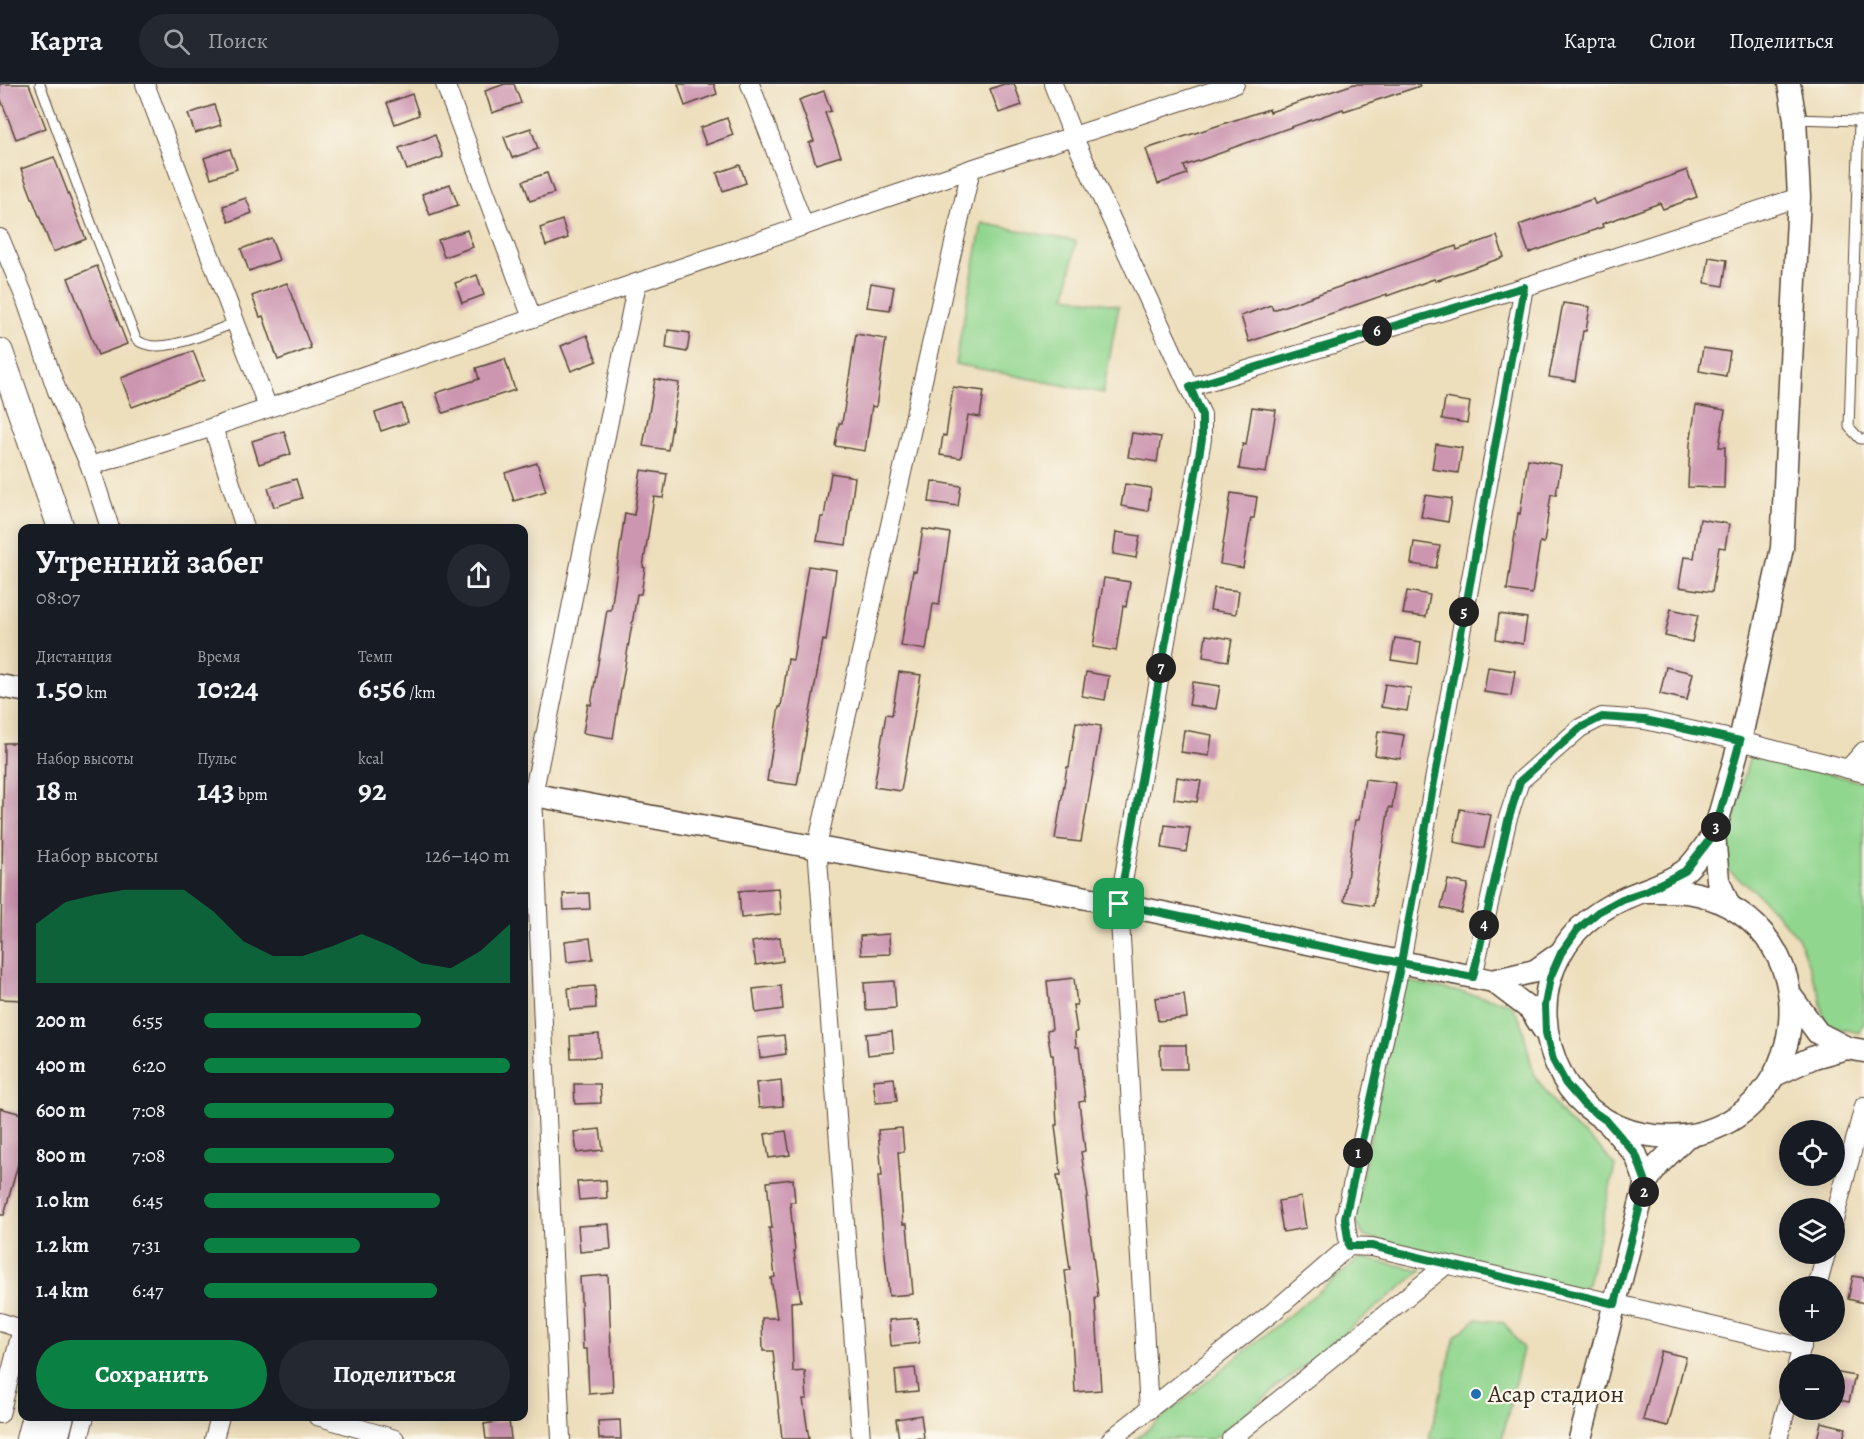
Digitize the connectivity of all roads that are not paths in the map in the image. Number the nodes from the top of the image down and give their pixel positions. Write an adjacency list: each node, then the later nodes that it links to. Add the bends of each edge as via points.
1 (40, 84): 18 (lane, via 136,339 141,344 163,347)
2 (145, 84): 18 (street)
3 (445, 84): 17 (street)
4 (750, 84): 13 (street)
5 (1053, 84): 10 (street)
6 (1235, 84): 10 (street)
7 (1789, 84): 8 (street)
8 (1795, 119): 9 (lane); 12 (street)
9 (1861, 121): 23 (lane, via 1849,427)
10 (1073, 136): 11 (street); 20 (street)
11 (971, 169): 13 (street); 35 (street)
12 (1799, 197): 16 (street); 30 (street, via 1782,548)
13 (804, 226): 15 (street)
14 (0, 238): 24 (street, via 57,391)
15 (637, 283): 17 (street); 33 (street)
16 (1524, 287): 20 (street); 40 (street)
17 (532, 318): 21 (street)
18 (236, 323): 21 (street)
19 (0, 352): 25 (main road)
20 (1190, 387): 37 (street, via 1202,415 1202,439)
21 (268, 408): 22 (street)
22 (213, 427): 24 (street); 27 (street)
23 (1864, 439)
24 (90, 466): 26 (street)
25 (60, 524)
26 (109, 524)
27 (244, 524)
28 (0, 686): 29 (street)
29 (18, 689)
30 (1740, 741): 32 (street); 34 (street); 41 (street, via 1645,720 1602,717 1580,728 1520,781 1508,821)
31 (1864, 752): 32 (street)
32 (1856, 771)
33 (528, 794): 35 (street); 71 (street)
34 (1714, 834): 36 (street, via 1685,871); 38 (street, via 1718,880)
35 (817, 846): 37 (street); 72 (street)
36 (1646, 891): 38 (street, via 1677,890); 39 (street, via 1598,912 1577,930)
37 (1119, 904): 40 (street); 58 (street)
38 (1729, 906): 42 (street, via 1752,923 1770,944 1783,968)
39 (1561, 953): 41 (street, via 1535,971); 43 (street, via 1550,978 1545,1005)
40 (1401, 963): 41 (street); 51 (street, via 1345,1218)
41 (1483, 979): 43 (street, via 1530,1009)
42 (1790, 995): 44 (street, via 1818,1033); 45 (street, via 1786,1050)
43 (1546, 1033): 47 (street, via 1553,1060 1566,1084 1584,1105)
44 (1856, 1049): 45 (street, via 1814,1057)
45 (1775, 1075): 48 (street, via 1759,1098 1738,1116)
46 (1864, 1106): 50 (street)
47 (1607, 1121): 48 (street, via 1632,1132 1659,1137); 49 (street, via 1636,1155)
48 (1687, 1136): 49 (street)
49 (1646, 1182): 53 (street)
50 (1840, 1198)
51 (1349, 1246): 52 (street, via 1372,1246); 58 (street)
52 (1446, 1265): 53 (street); 74 (street)
53 (1615, 1304): 57 (street); 75 (street)
54 (0, 1322): 55 (street)
55 (18, 1328)
56 (18, 1344): 59 (street)
57 (1801, 1348)
58 (1149, 1410): 73 (street)
59 (0, 1414)
60 (1783, 1420): 76 (street)
61 (34, 1421): 66 (main road)
62 (60, 1421): 67 (main road)
63 (84, 1421): 68 (street)
64 (219, 1421): 69 (street)
65 (334, 1421): 70 (street)
66 (29, 1439)
67 (55, 1439)
68 (79, 1439)
69 (214, 1439)
70 (395, 1439)
71 (561, 1439)
72 (861, 1439)
73 (1111, 1439)
74 (1231, 1439)
75 (1580, 1439)
76 (1778, 1439)

